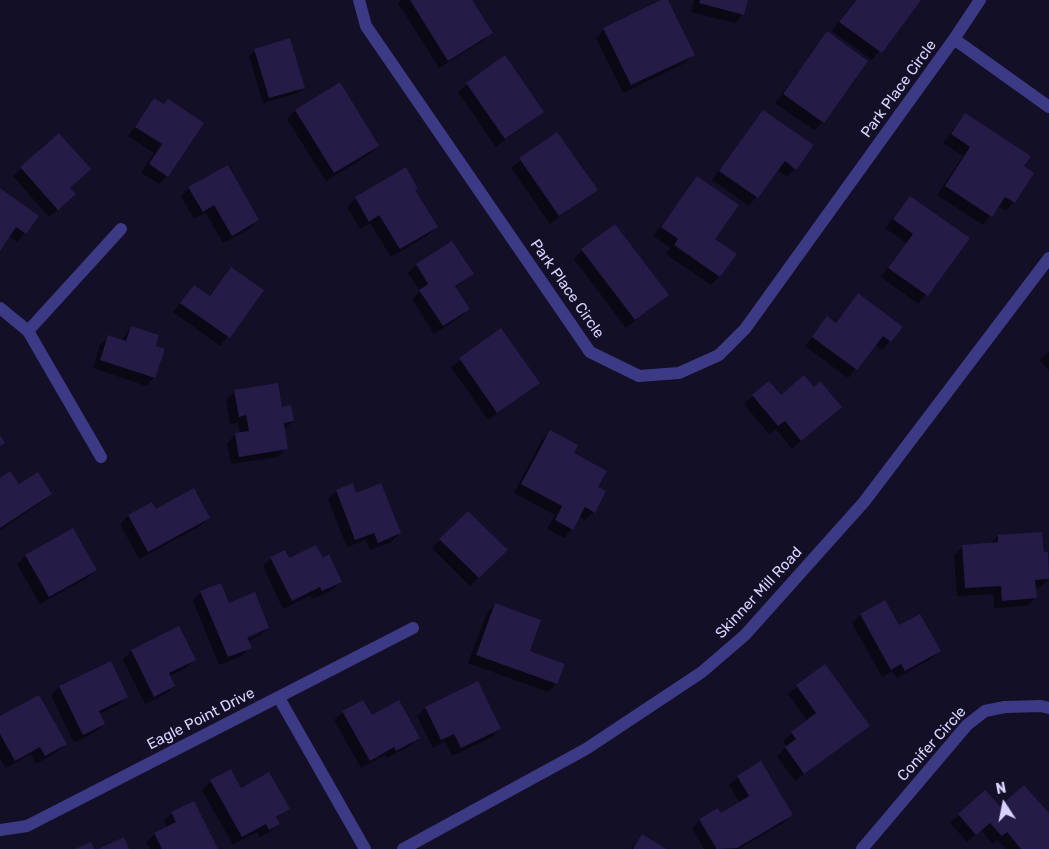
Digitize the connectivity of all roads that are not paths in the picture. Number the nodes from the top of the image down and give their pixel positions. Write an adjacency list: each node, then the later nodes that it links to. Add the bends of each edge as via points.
1 (359, 0): 3 (street, Park Place Circle, via 366,26 590,352 639,376 679,373 719,355 745,330)
2 (980, 0): 3 (street, Park Place Circle)
3 (954, 39): 4 (street, Park Place Circle)
4 (1049, 107)
5 (121, 229): 8 (street)
6 (1049, 258): 15 (street, Skinner Mill Road, via 864,502 745,635 702,672 586,749)
7 (0, 308): 8 (street)
8 (28, 331): 9 (street)
9 (101, 457)
10 (414, 628): 11 (street, Eagle Point Drive)
11 (279, 698): 13 (street, Eagle Point Drive, via 27,826); 14 (street)
12 (1049, 708): 16 (street, Conifer Circle, via 1005,708 984,712 967,725)
13 (0, 830)
14 (365, 849)
15 (403, 849)
16 (862, 849)

